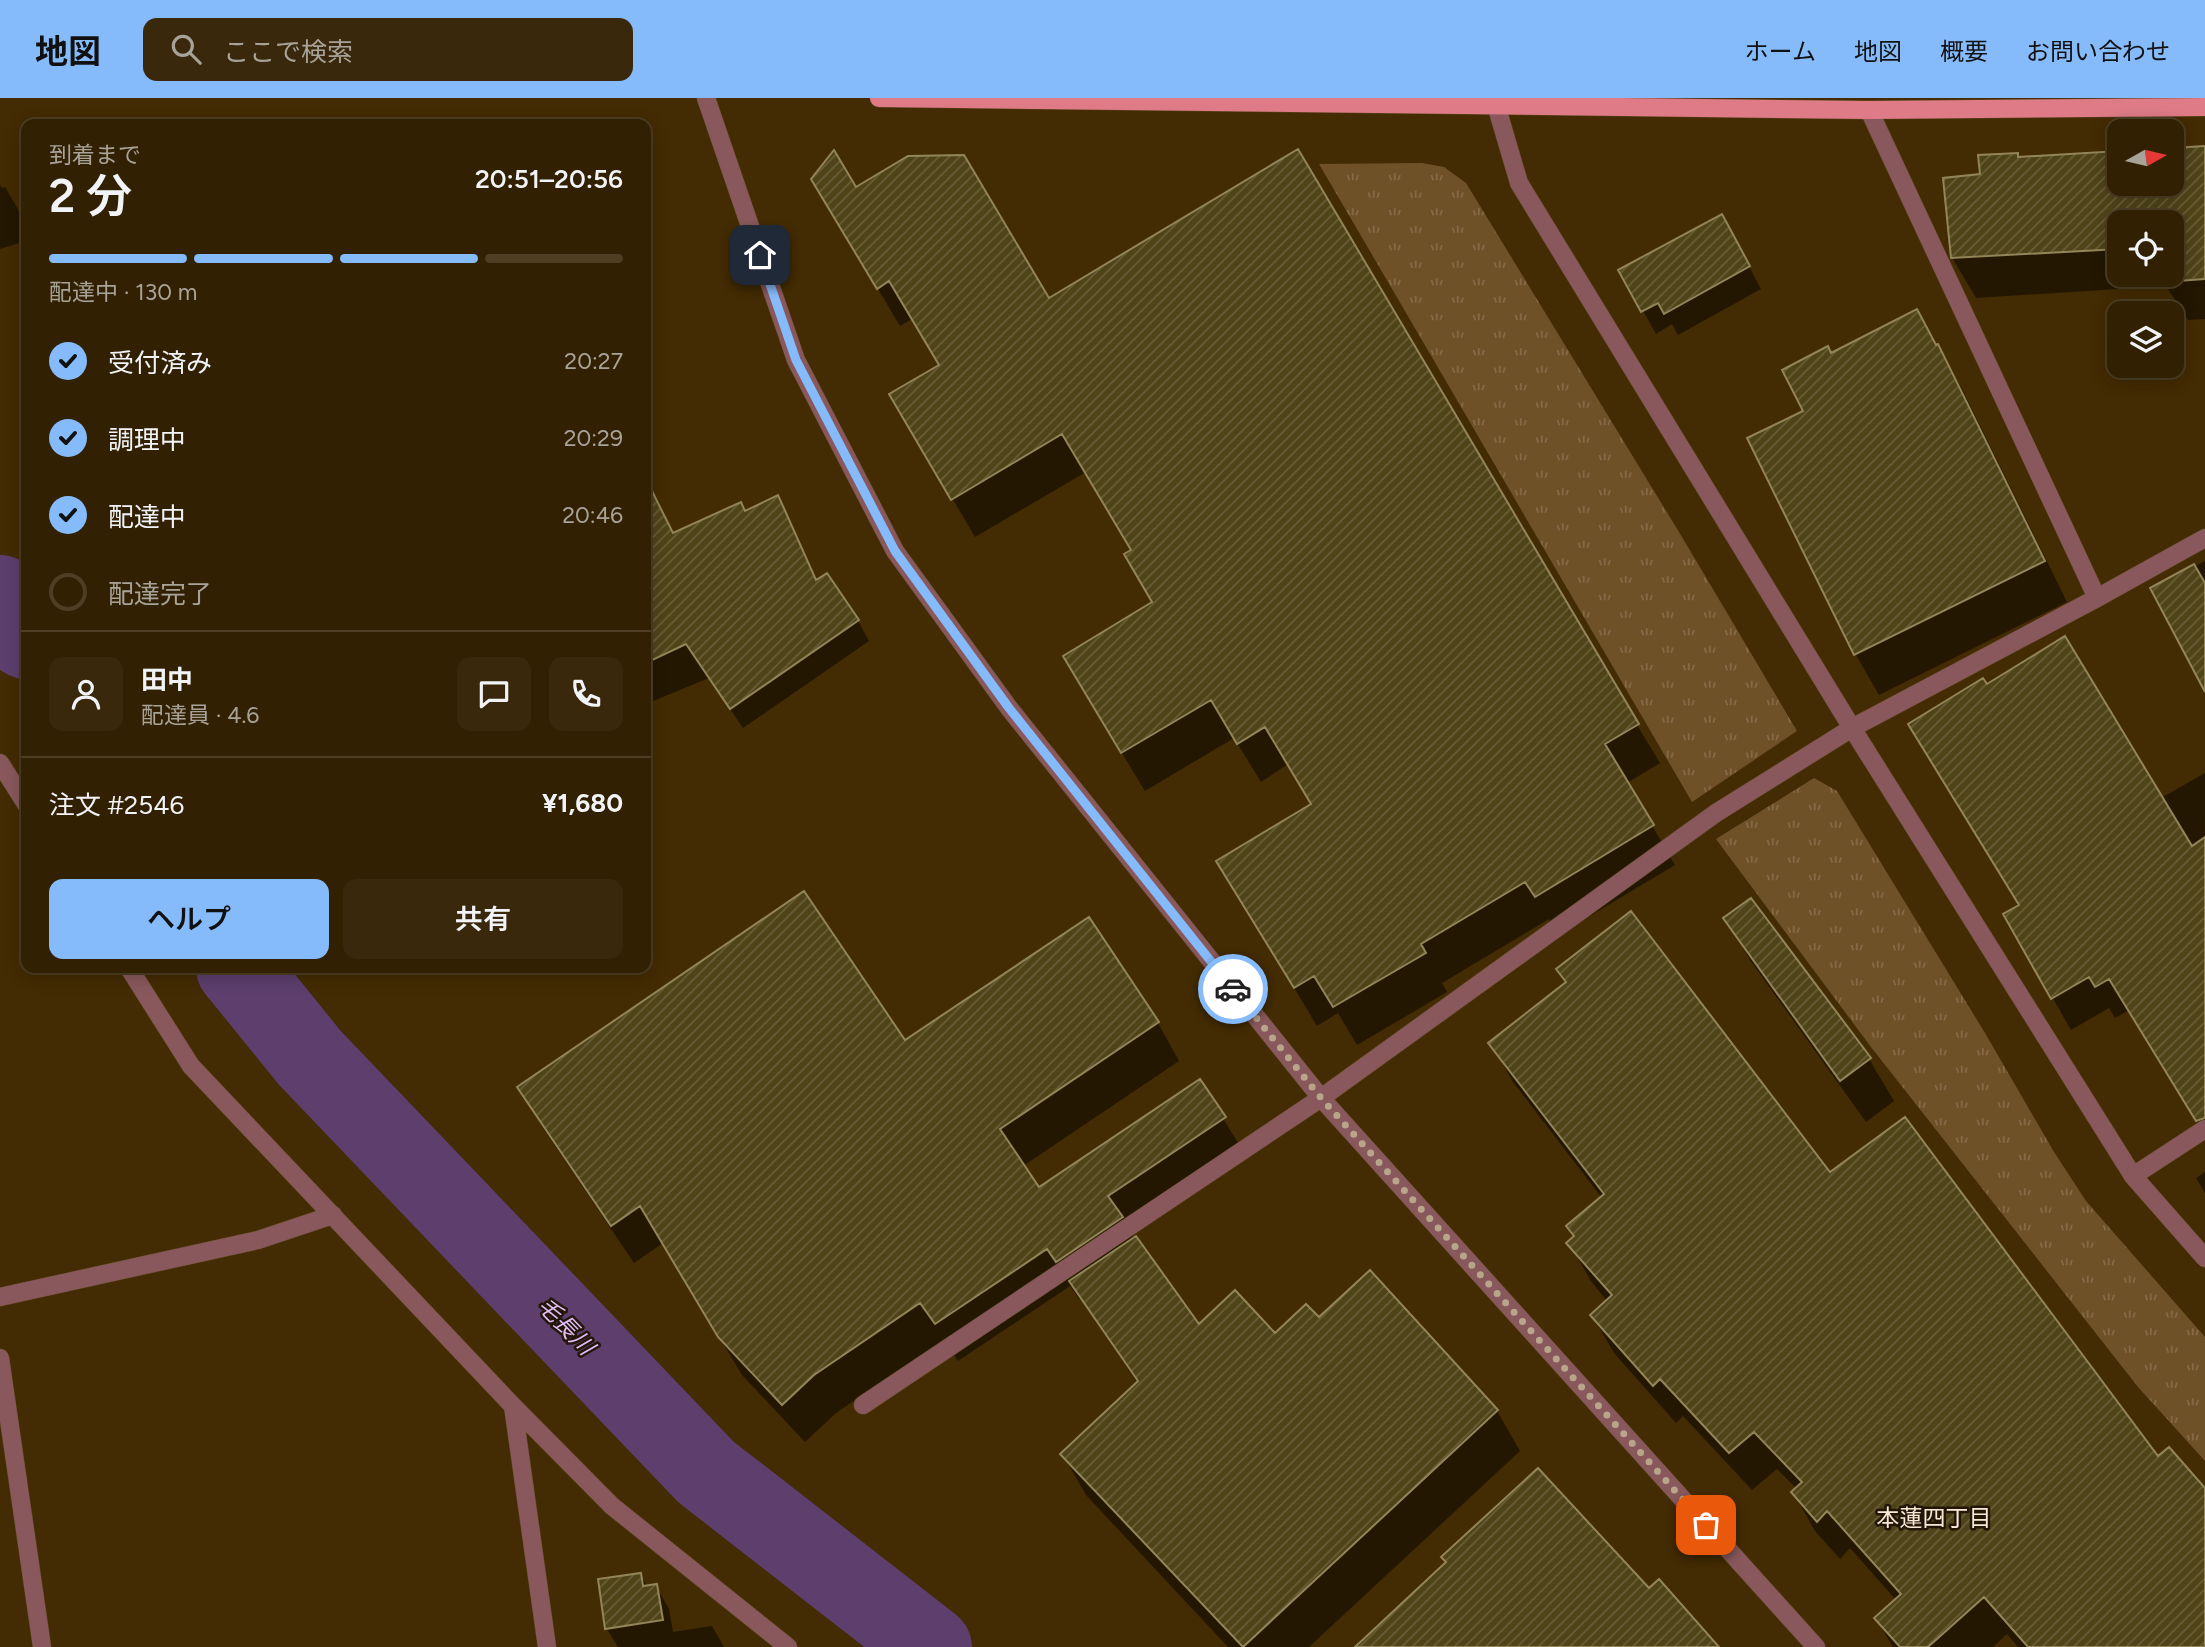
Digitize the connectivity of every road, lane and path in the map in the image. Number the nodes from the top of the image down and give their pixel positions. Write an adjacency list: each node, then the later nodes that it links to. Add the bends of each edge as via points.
1 (706, 98): 12 (street, via 796,360 895,551 1009,708)
2 (879, 98): 3 (main road)
3 (1495, 102): 5 (main road); 8 (street, via 1519,183)
4 (2205, 107): 5 (main road)
5 (1869, 110): 7 (street)
6 (2205, 538): 7 (street)
7 (2097, 598): 8 (street)
8 (1852, 728): 12 (street, via 1716,813); 14 (street)
9 (0, 763): 10 (street)
10 (21, 796)
11 (132, 973): 15 (street, via 191,1066)
12 (1321, 1098): 19 (street); 24 (street)
13 (2205, 1129): 14 (street)
14 (2133, 1176): 16 (street)
15 (333, 1215): 17 (street, via 258,1240); 20 (street)
16 (2205, 1258)
17 (0, 1297)
18 (0, 1358): 21 (street)
19 (863, 1405)
20 (513, 1406): 22 (street); 23 (street, via 612,1506)
21 (42, 1647)
22 (547, 1647)
23 (788, 1647)
24 (1816, 1647)

